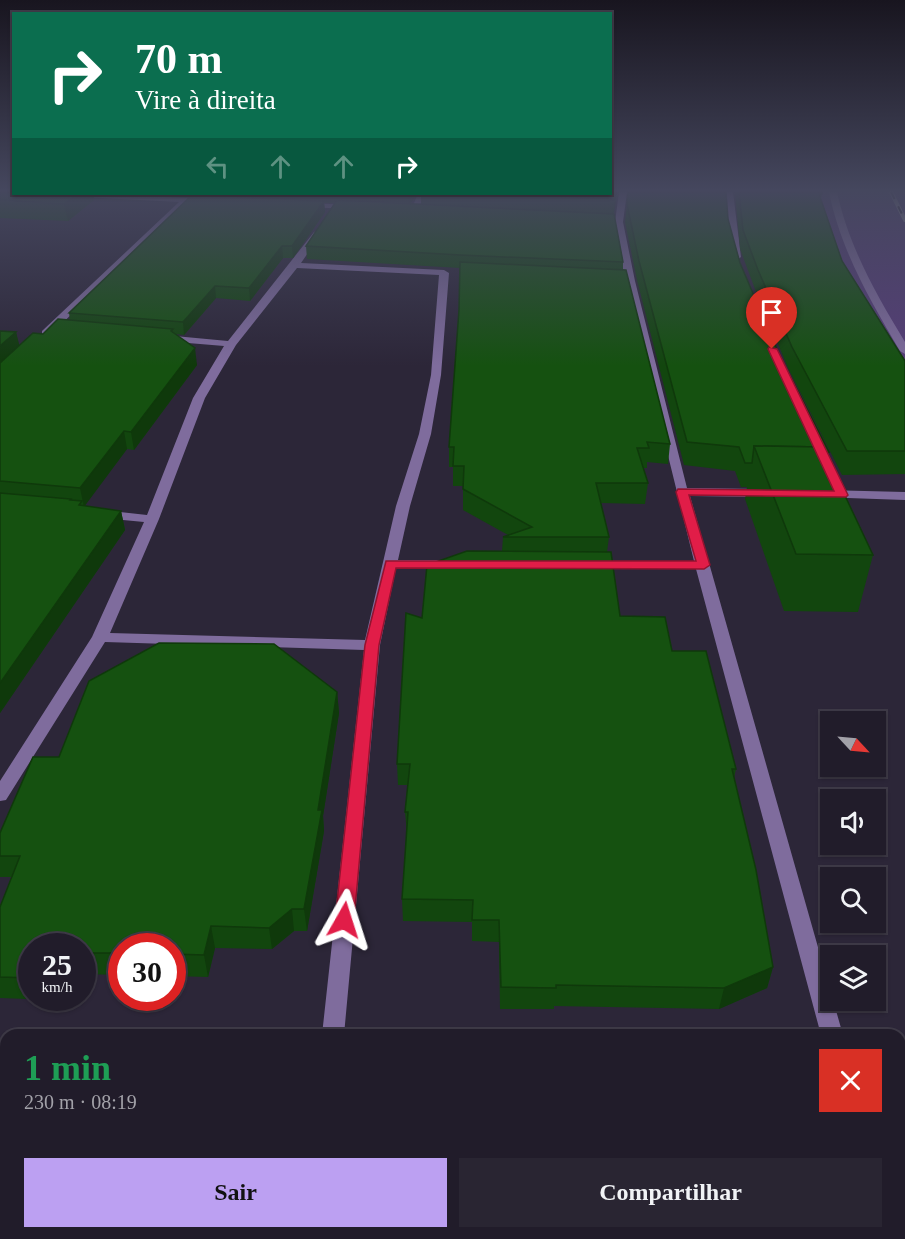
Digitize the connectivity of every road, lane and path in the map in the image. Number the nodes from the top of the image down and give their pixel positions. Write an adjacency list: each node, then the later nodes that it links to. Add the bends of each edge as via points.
1 (134, 250): 8 (street, via 46,333)
2 (305, 250): 6 (street)
3 (618, 250): 12 (street)
4 (734, 250): 7 (street)
5 (850, 250): 11 (street, via 857,269)
6 (295, 265): 10 (street); 18 (street, via 450,273 425,434)
7 (741, 269)
8 (61, 330)
9 (152, 337): 10 (street)
10 (231, 344): 17 (street, via 199,398)
11 (905, 351)
12 (682, 492): 13 (street); 21 (street)
13 (785, 494)
14 (808, 494): 15 (street, via 839,490)
15 (905, 496)
16 (93, 513): 17 (street)
17 (152, 519): 22 (street)
18 (390, 564): 19 (street); 23 (street)
19 (460, 564)
20 (576, 565): 21 (street)
21 (704, 565): 26 (street)
22 (100, 637): 23 (street); 24 (street)
23 (372, 645): 25 (street)
24 (0, 795)
25 (334, 1029)
26 (830, 1029)

